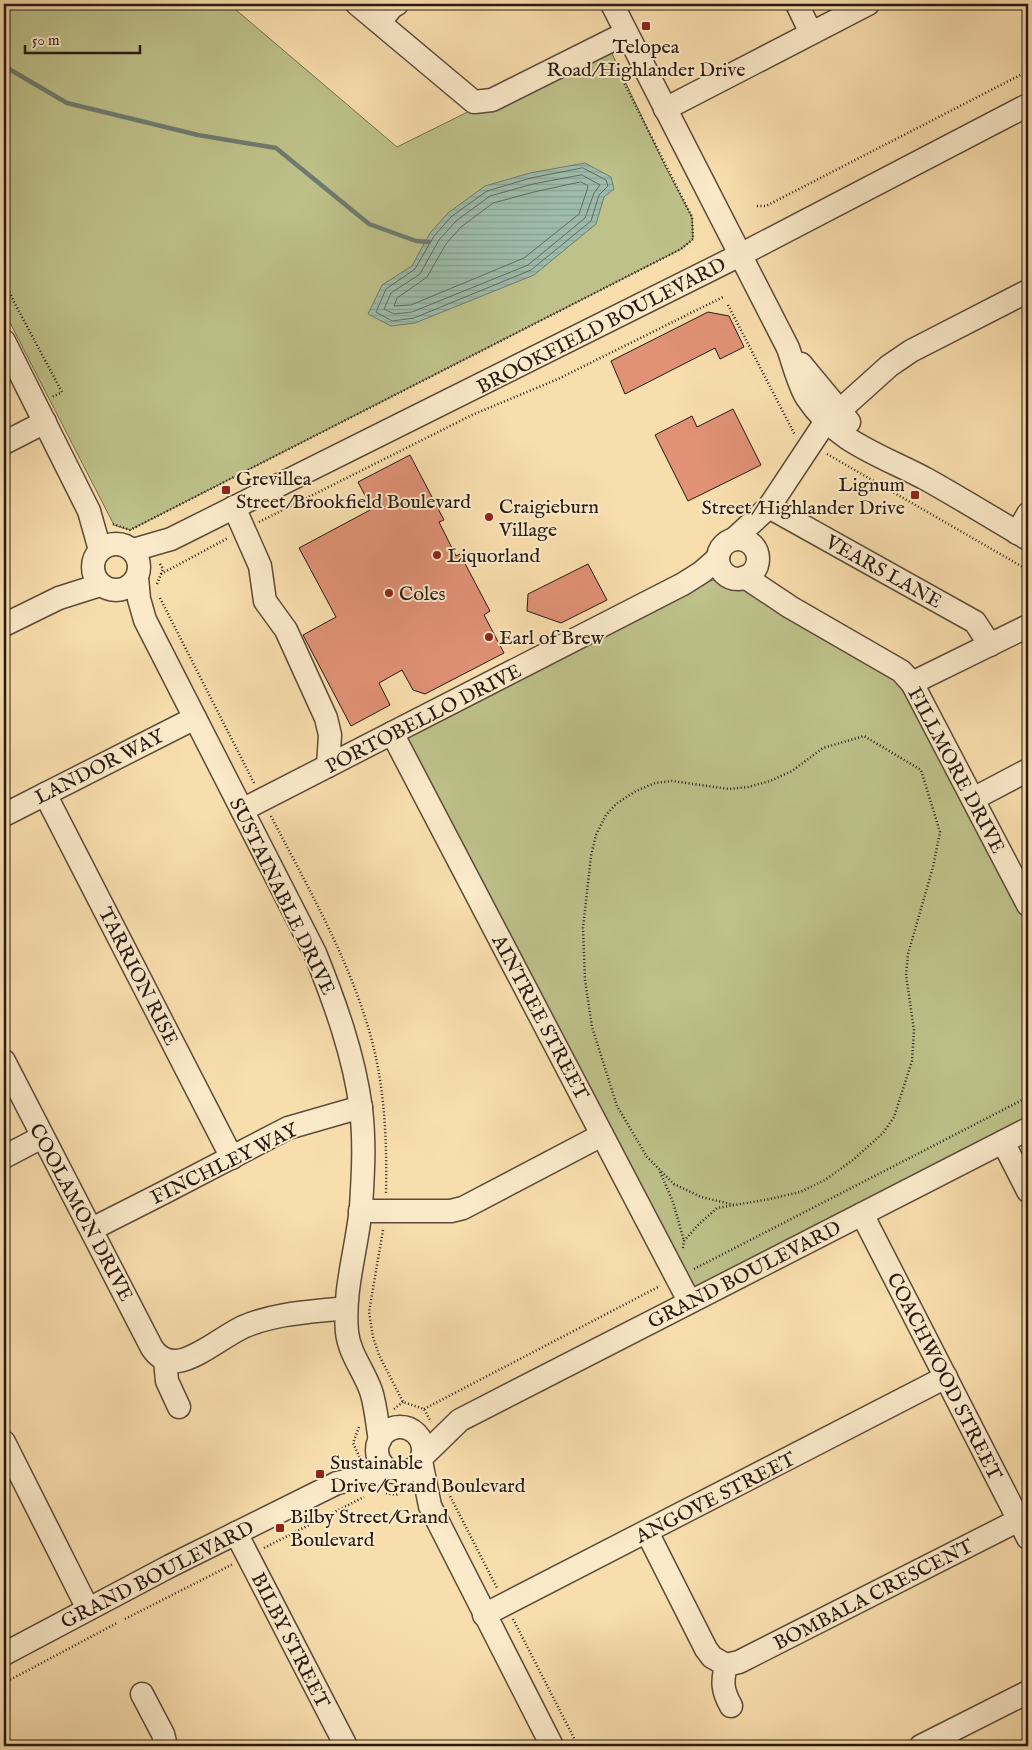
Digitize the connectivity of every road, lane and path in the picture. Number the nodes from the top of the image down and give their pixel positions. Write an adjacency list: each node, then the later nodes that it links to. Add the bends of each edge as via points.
1 (357, 4): 6 (street)
2 (397, 4): 6 (street)
3 (612, 4): 7 (street)
4 (797, 4): 8 (street)
5 (868, 4): 8 (street)
6 (380, 22): 9 (street, via 474,102 492,100)
7 (626, 33): 9 (street); 12 (street)
8 (811, 33): 12 (street)
9 (598, 48): 29 (path, via 604,58 612,60 692,217 694,239 130,530 114,525)
10 (1028, 72): 14 (path, via 766,206)
11 (1028, 105): 16 (street, BROOKFIELD BOULEVARD)
12 (665, 109): 16 (street)
13 (4, 206): 15 (path)
14 (757, 206)
15 (4, 233)
16 (740, 255): 23 (street, via 788,348); 27 (street, BROOKFIELD BOULEVARD)
17 (4, 279): 22 (path)
18 (1028, 291): 23 (street, via 911,351)
19 (723, 297): 31 (path, via 558,378 472,414)
20 (728, 305): 26 (path, via 795,436)
21 (4, 341): 24 (street, SUSTAINABLE DRIVE)
22 (62, 392)
23 (832, 416): 26 (street); 30 (street, via 857,430 894,462)
24 (45, 422): 25 (street); 34 (street, SUSTAINABLE DRIVE)
25 (4, 443)
26 (810, 445): 28 (street); 36 (path)
27 (234, 507): 31 (street); 34 (street, BROOKFIELD BOULEVARD)
28 (769, 507): 32 (street); 35 (street); 41 (street, VEARS LANE, via 975,622)
29 (111, 518)
30 (1025, 529)
31 (244, 530): 37 (path); 45 (street, via 260,566 265,600 286,630 326,718 330,735)
32 (734, 539): 33 (street, PORTOBELLO DRIVE, via 723,546); 35 (street, via 747,541)
33 (718, 558): 35 (street, via 722,570); 38 (street, PORTOBELLO DRIVE)
34 (117, 566): 39 (street, BROOKFIELD BOULEVARD); 43 (street, SUSTAINABLE DRIVE, via 139,598 146,620)
35 (748, 567): 38 (street, PORTOBELLO DRIVE); 42 (street, FILLMORE DRIVE, via 790,607 901,671)
36 (1028, 570)
37 (161, 574)
38 (683, 584): 44 (street, PORTOBELLO DRIVE)
39 (4, 626)
40 (1020, 630): 41 (street)
41 (990, 645): 42 (street)
42 (912, 683): 48 (street, FILLMORE DRIVE)
43 (195, 718): 47 (street, LANDOR WAY); 49 (street, SUSTAINABLE DRIVE)
44 (392, 733): 45 (street, PORTOBELLO DRIVE); 56 (street, AINTREE STREET)
45 (328, 766): 49 (street, PORTOBELLO DRIVE)
46 (1028, 770): 48 (street)
47 (45, 794): 50 (street, LANDOR WAY); 60 (street, TARRION RISE)
48 (973, 799): 51 (street, FILLMORE DRIVE)
49 (242, 810): 54 (street, SUSTAINABLE DRIVE, via 315,953 336,1005)
50 (4, 815)
51 (1028, 905)
52 (4, 1061): 57 (street, COOLAMON DRIVE)
53 (1028, 1098): 69 (path)
54 (361, 1107): 60 (street, FINCHLEY WAY, via 288,1128); 64 (street, SUSTAINABLE DRIVE, via 364,1170)
55 (1028, 1129): 58 (street, GRAND BOULEVARD)
56 (602, 1135): 64 (street, via 462,1208 451,1211); 69 (street, AINTREE STREET)
57 (42, 1137): 59 (street); 66 (street, COOLAMON DRIVE)
58 (1003, 1142): 62 (street); 65 (street, GRAND BOULEVARD)
59 (4, 1157)
60 (232, 1158): 66 (street, FINCHLEY WAY)
61 (656, 1166): 63 (path, via 674,1184 701,1197); 63 (path, via 647,1157 617,1106 592,1027 584,980 582,928 596,835 616,804 655,783 672,781 729,789 748,787 792,771 824,748 864,736 922,770 940,832 908,954 906,974 914,1030 912,1061 894,1117 883,1133 853,1160 825,1180 800,1192); 67 (path, via 673,1202)
62 (1028, 1191)
63 (735, 1205): 67 (path, via 717,1208)
64 (360, 1211): 71 (street, SUSTAINABLE DRIVE)
65 (862, 1214): 70 (street, GRAND BOULEVARD); 73 (street, COACHWOOD STREET)
66 (92, 1228): 72 (street, COOLAMON DRIVE, via 152,1348)
67 (684, 1241): 68 (path)
68 (683, 1250)
69 (677, 1278): 70 (street, AINTREE STREET); 76 (path)
70 (689, 1301): 77 (street, GRAND BOULEVARD)
71 (346, 1308): 72 (street, via 265,1319 243,1327 186,1359); 74 (street, SUSTAINABLE DRIVE, via 347,1334)
72 (165, 1360): 75 (street, via 167,1381)
73 (946, 1377): 85 (street, COACHWOOD STREET); 86 (street, ANGOVE STREET)
74 (371, 1392): 78 (street, SUSTAINABLE DRIVE); 79 (street, SUSTAINABLE DRIVE)
75 (179, 1407)
76 (424, 1409)
77 (460, 1420): 78 (street, GRAND BOULEVARD); 81 (street, GRAND BOULEVARD)
78 (408, 1429): 79 (street, via 390,1430); 81 (street, via 421,1441)
79 (379, 1443): 82 (street, via 380,1461); 83 (street, GRAND BOULEVARD)
80 (5, 1449): 88 (street)
81 (422, 1458): 82 (street, via 412,1470); 84 (street)
82 (395, 1472): 83 (street, GRAND BOULEVARD); 84 (street)
83 (337, 1482): 87 (street, GRAND BOULEVARD)
84 (430, 1506): 89 (street)
85 (1024, 1529): 92 (street, BOMBALA CRESCENT, via 739,1662)
86 (647, 1532): 89 (street, ANGOVE STREET); 92 (street, via 706,1649 712,1657)
87 (236, 1533): 88 (street, GRAND BOULEVARD); 99 (street, BILBY STREET)
88 (88, 1609): 91 (street, GRAND BOULEVARD)
89 (484, 1615): 97 (street)
90 (117, 1623): 93 (path)
91 (4, 1654)
92 (726, 1664): 96 (street, via 723,1690)
93 (4, 1683)
94 (1028, 1692): 100 (street)
95 (142, 1694): 98 (street)
96 (731, 1706)
97 (543, 1743)
98 (166, 1746)
99 (346, 1746)
100 (921, 1746)

